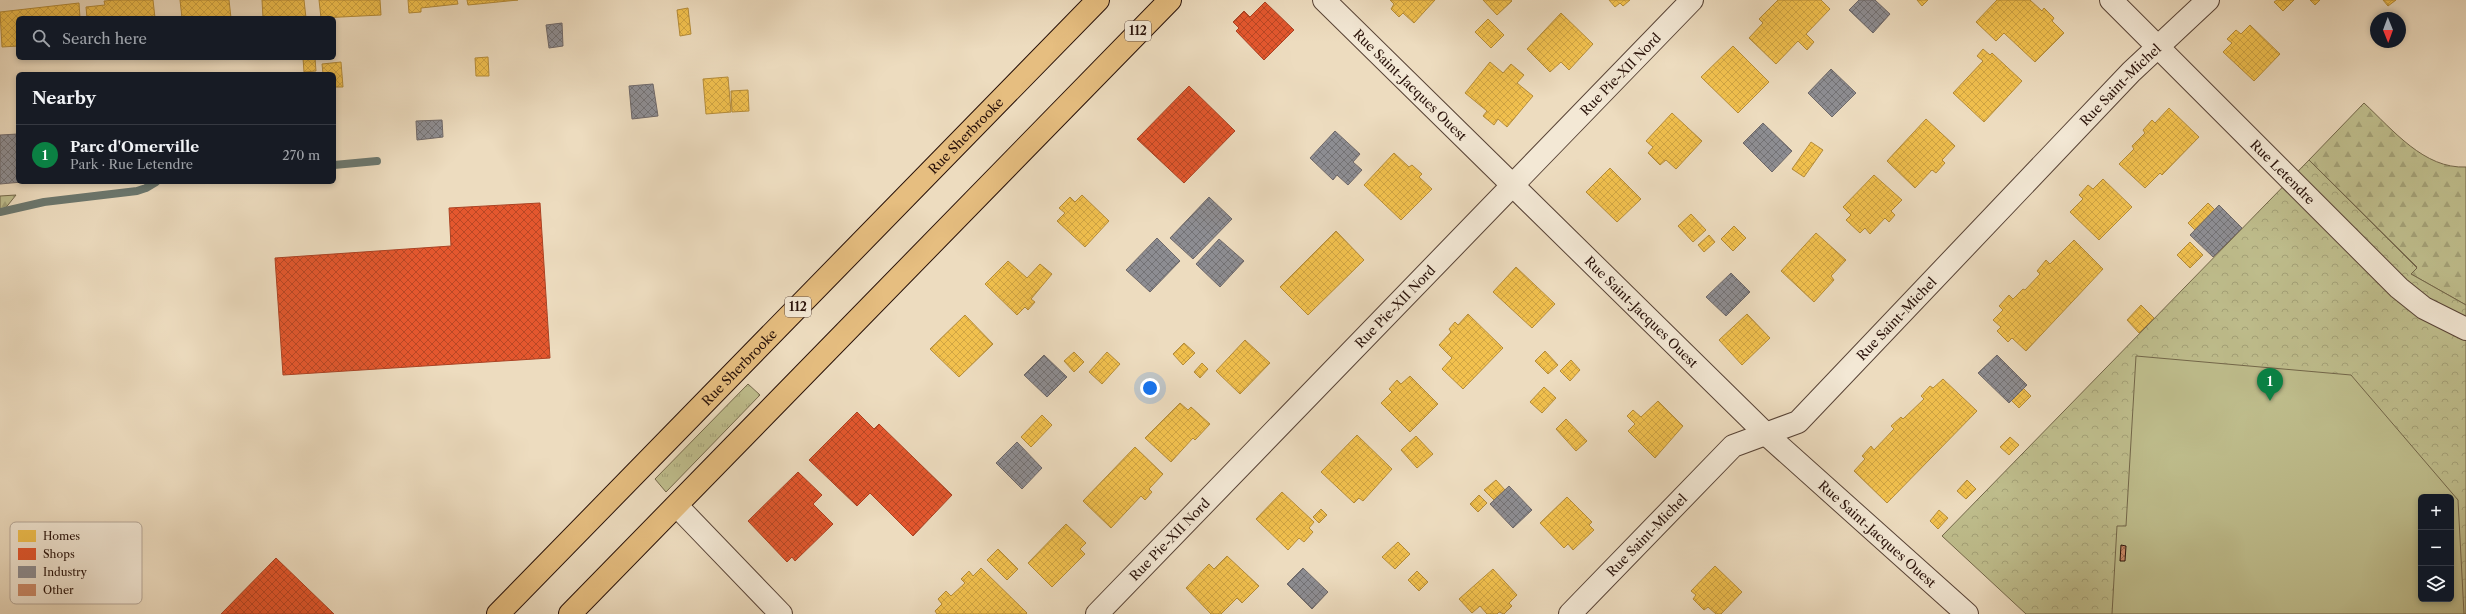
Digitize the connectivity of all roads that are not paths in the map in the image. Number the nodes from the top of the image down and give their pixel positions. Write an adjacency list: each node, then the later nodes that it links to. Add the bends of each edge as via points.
1 (1098, 0): 12 (main road, Rue Sherbrooke / 112)
2 (1170, 0): 11 (main road, 112)
3 (1324, 0): 8 (street, Rue Saint-Jacques Ouest)
4 (1692, 0): 8 (street, Rue Pie-XII Nord)
5 (2111, 0): 7 (street, Rue Letendre)
6 (2208, 0): 7 (street, Rue Saint-Michel)
7 (2160, 46): 9 (street, Rue Letendre, via 2399,288 2424,308); 10 (street, Rue Saint-Michel, via 2126,78 1798,422)
8 (1514, 185): 10 (street, Rue Saint-Jacques Ouest); 15 (street, Rue Pie-XII Nord)
9 (2466, 329)
10 (1766, 434): 16 (street, Rue Saint-Michel, via 1733,446); 17 (street, Rue Saint-Jacques Ouest)
11 (677, 506): 13 (main road, 112); 14 (street)
12 (498, 614)
13 (570, 614)
14 (781, 614)
15 (1097, 614)
16 (1570, 614)
17 (1967, 614)

